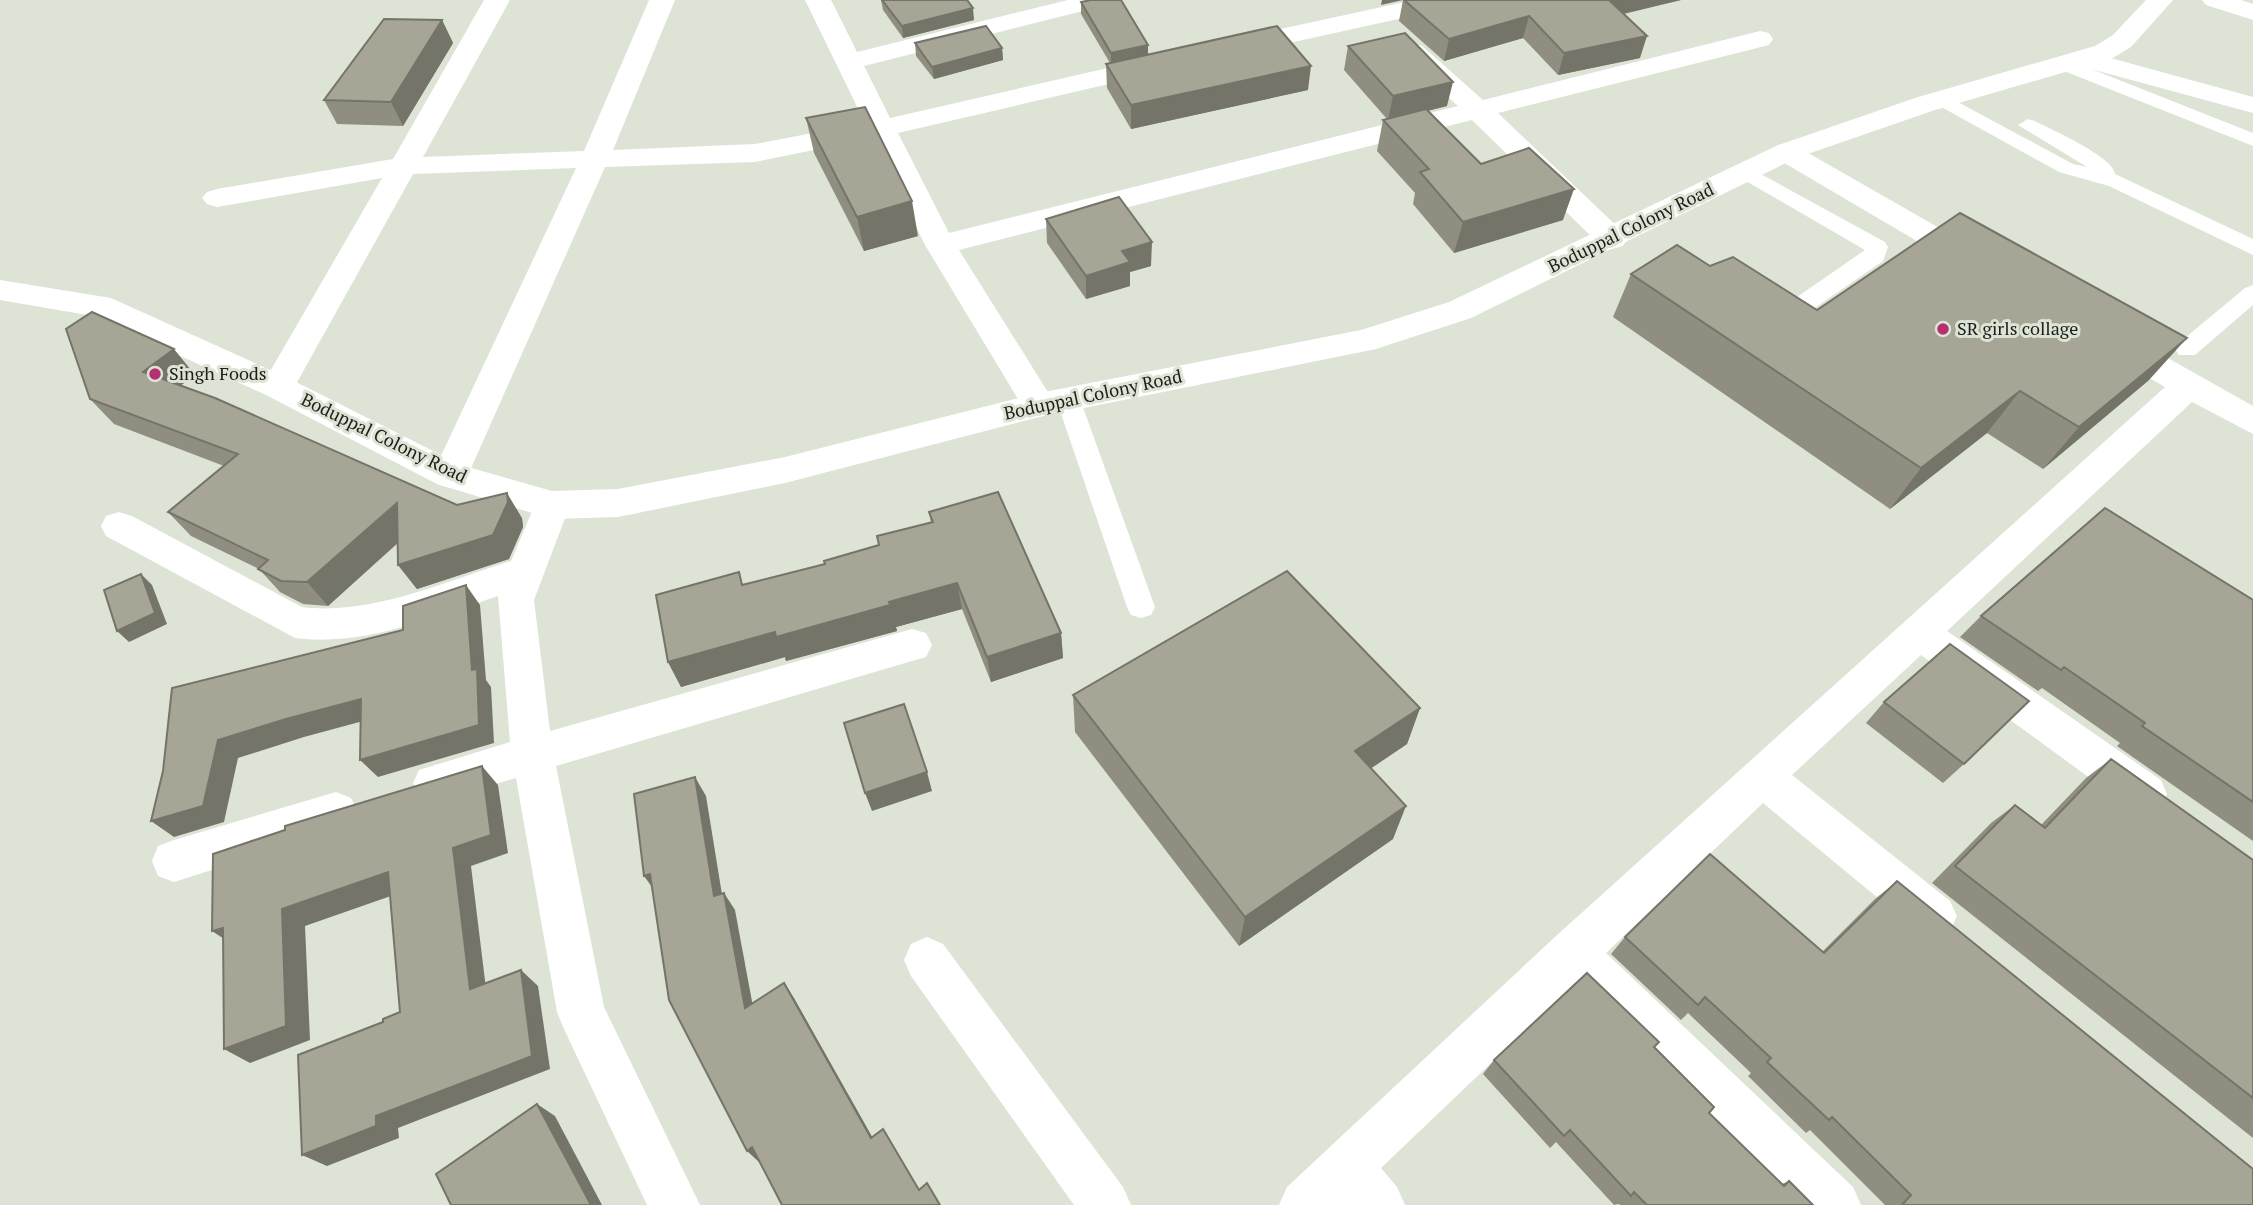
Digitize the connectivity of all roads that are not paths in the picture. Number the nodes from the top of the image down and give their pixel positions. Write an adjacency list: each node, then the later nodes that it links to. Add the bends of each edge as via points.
1 (497, 0): 22 (street)
2 (662, 0): 21 (street)
3 (818, 0): 13 (street)
4 (1098, 0): 13 (street)
5 (1448, 0): 8 (street)
6 (2160, 0): 14 (street, Boduppal Colony Road, via 2122,41)
7 (2215, 0): 9 (street)
8 (1364, 8): 11 (street); 17 (street)
9 (2253, 12)
10 (1760, 39): 17 (street)
11 (1209, 53)
12 (1181, 59): 18 (street)
13 (849, 62): 18 (street)
14 (2076, 62): 15 (street, Boduppal Colony Road); 16 (street); 19 (lane)
15 (1956, 96): 20 (street, Boduppal Colony Road); 27 (lane, via 2066,168 2116,181)
16 (2253, 105)
17 (1478, 110): 25 (street); 26 (street)
18 (882, 128): 21 (street, via 755,153); 26 (street)
19 (2253, 140)
20 (1786, 152): 23 (street, Boduppal Colony Road); 28 (street)
21 (595, 158): 22 (street); 37 (street)
22 (402, 166): 24 (street); 34 (street)
23 (1746, 172): 25 (street, Boduppal Colony Road); 31 (lane, via 1877,247 1875,256)
24 (217, 198)
25 (1612, 239): 35 (street, Boduppal Colony Road, via 1460,310 1364,341)
26 (940, 245): 35 (street)
27 (2253, 248)
28 (1999, 276)
29 (0, 289): 34 (street, Boduppal Colony Road, via 100,306)
30 (2253, 293): 33 (lane)
31 (1782, 319)
32 (2094, 331): 33 (street)
33 (2188, 367): 36 (street); 42 (street, via 2088,505)
34 (278, 387): 37 (street, Boduppal Colony Road)
35 (1054, 402): 38 (street, Boduppal Colony Road, via 785,470 618,503); 41 (lane)
36 (2253, 422)
37 (450, 475): 38 (street, Boduppal Colony Road)
38 (552, 505): 40 (street)
39 (119, 526): 40 (street, via 307,626 364,620)
40 (527, 571): 44 (street, via 515,600)
41 (1141, 607)
42 (1920, 633): 45 (street); 46 (street)
43 (912, 645): 44 (street)
44 (532, 753): 47 (street); 52 (street, via 581,1012)
45 (1762, 776): 48 (street); 49 (street)
46 (2175, 815)
47 (174, 861)
48 (1965, 940)
49 (1572, 952): 51 (street); 56 (street)
50 (927, 960): 53 (street)
51 (1347, 1167): 54 (street); 55 (street)
52 (674, 1205)
53 (1105, 1205)
54 (1304, 1205)
55 (1379, 1205)
56 (1835, 1205)

